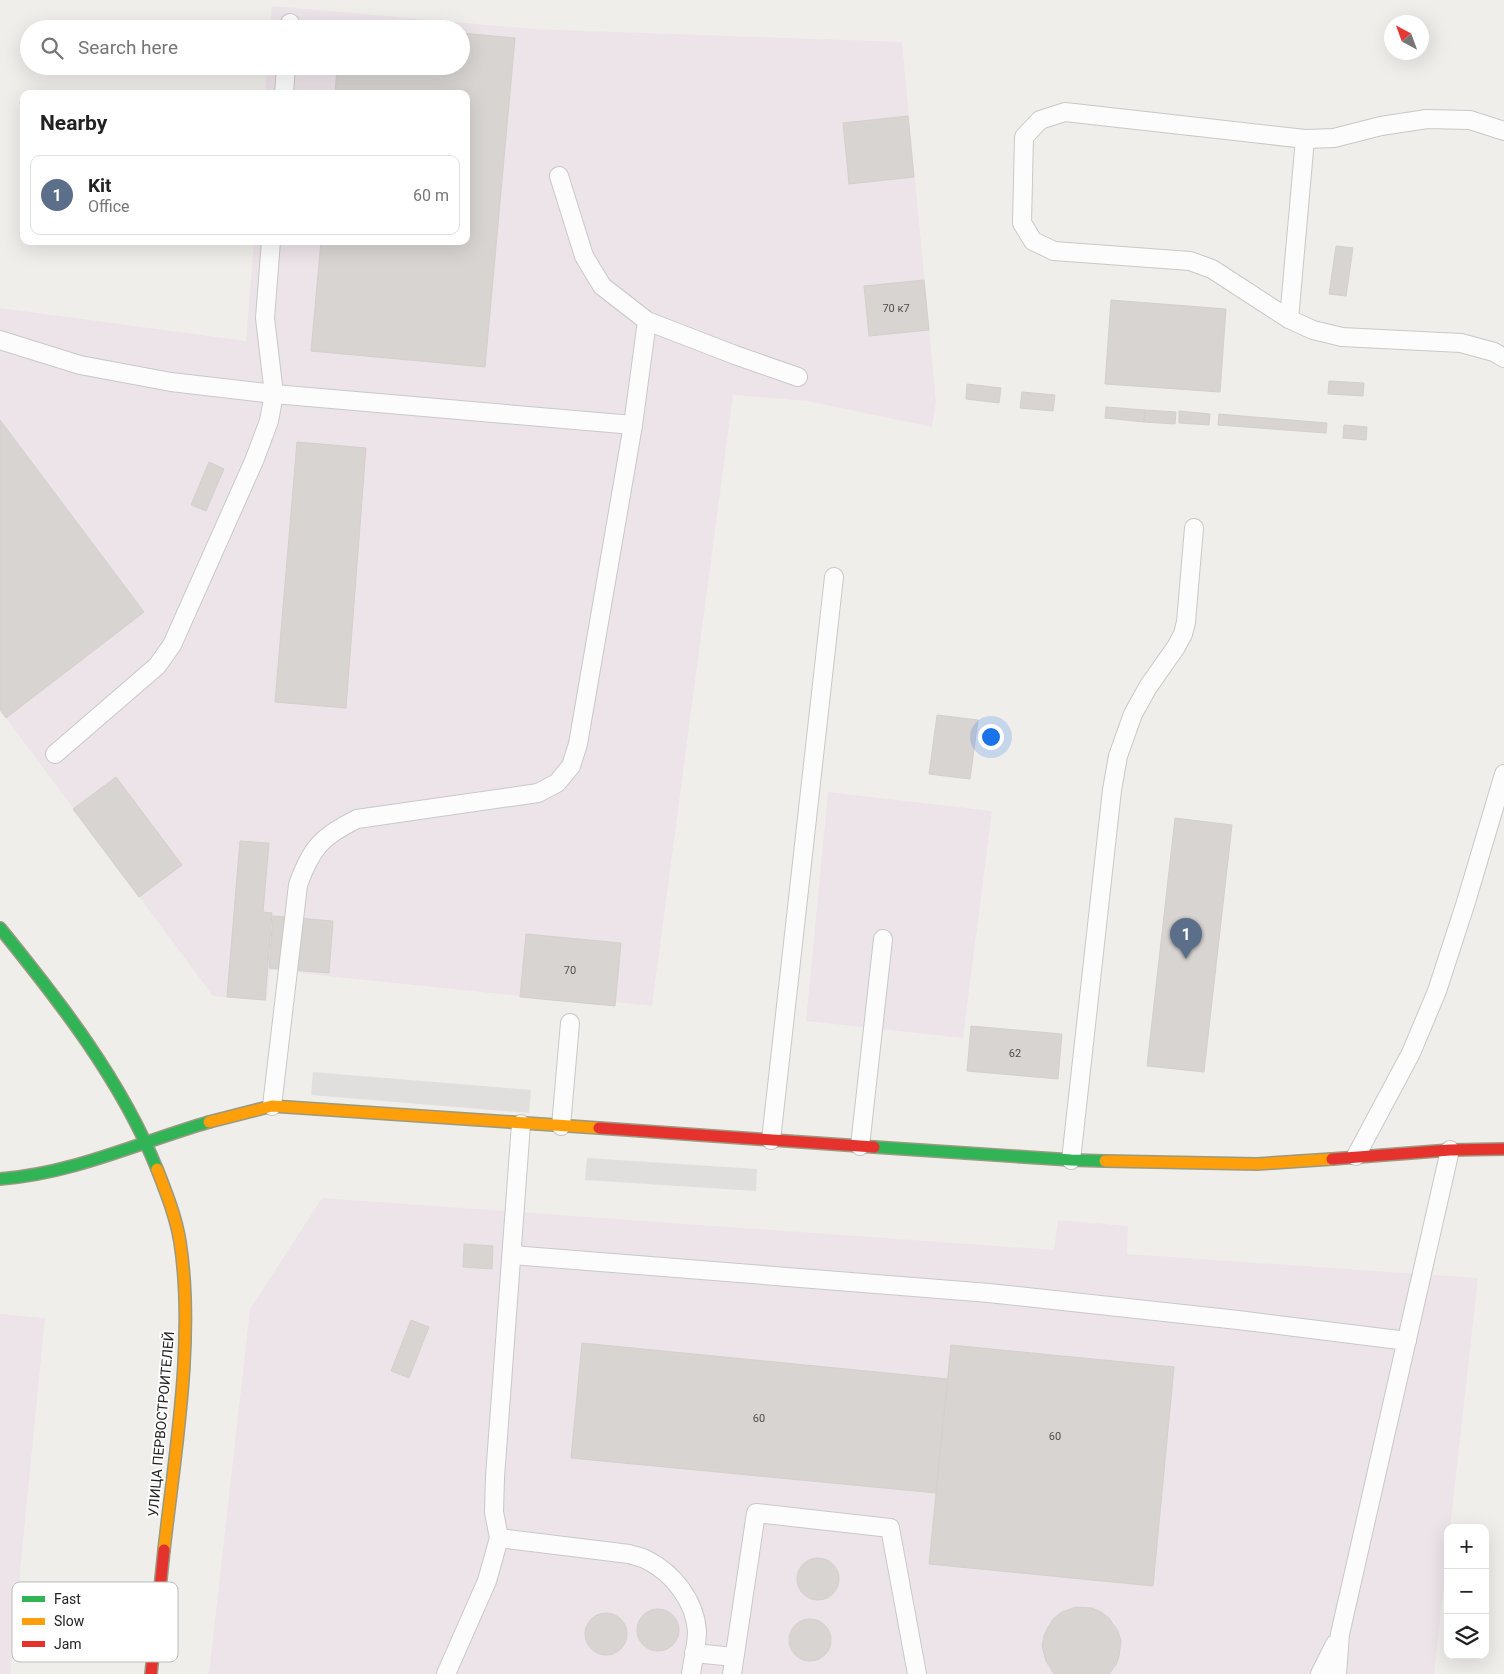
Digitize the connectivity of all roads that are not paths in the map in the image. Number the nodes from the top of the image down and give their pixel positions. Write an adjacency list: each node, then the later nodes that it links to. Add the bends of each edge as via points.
1 (285, 75): 2 (lane)
2 (284, 90)
3 (1504, 131): 4 (lane, via 1470,120 1427,119 1334,138)
4 (1305, 138): 7 (lane); 7 (lane, via 1065,112 1040,120 1024,137 1022,223 1033,242 1054,251 1190,261 1212,270)
5 (559, 176): 8 (lane, via 584,256 602,286)
6 (271, 245): 12 (lane, via 265,318)
7 (1289, 319): 10 (lane, via 1342,337 1461,343)
8 (647, 321): 11 (lane); 13 (lane)
9 (0, 340): 12 (lane, via 80,365 171,382)
10 (1504, 358)
11 (798, 377)
12 (274, 394): 13 (lane); 16 (lane, via 269,422 254,461 172,645 157,666)
13 (633, 425): 21 (lane, via 578,744 571,766 557,783 538,793 357,819 318,845 305,864 298,885)
14 (1194, 528): 30 (lane, via 1183,634 1133,714 1118,756)
15 (834, 577): 24 (lane)
16 (55, 754)
17 (1504, 774): 29 (lane, via 1437,991 1411,1052)
18 (0, 928): 25 (street, УЛИЦА ПЕРВОСТРОИТЕЛЕЙ, via 55,996 106,1072)
19 (883, 939): 26 (lane)
20 (570, 1023): 23 (lane)
21 (272, 1106): 22 (street); 25 (street, via 208,1120)
22 (521, 1124): 23 (street); 32 (lane)
23 (561, 1126): 24 (street)
24 (771, 1140): 26 (street)
25 (146, 1142): 31 (street, via 54,1172); 35 (street, УЛИЦА ПЕРВОСТРОИТЕЛЕЙ, via 179,1235 185,1300 183,1375)
26 (860, 1146): 30 (street)
27 (1504, 1149): 28 (street)
28 (1450, 1150): 29 (street); 33 (lane)
29 (1356, 1156): 30 (street, via 1257,1164)
30 (1072, 1160)
31 (0, 1179)
32 (512, 1255): 33 (lane, via 989,1293); 34 (lane, via 494,1512)
33 (1406, 1341): 36 (lane)
34 (498, 1538): 37 (lane, via 645,1558 662,1569 682,1590 697,1631); 39 (lane, via 488,1580)
35 (161, 1582)
36 (1340, 1634): 42 (lane); 43 (lane)
37 (694, 1653): 38 (lane); 40 (lane)
38 (733, 1666): 41 (lane, via 756,1513 890,1528)
39 (446, 1674)
40 (692, 1674)
41 (917, 1674)
42 (1320, 1674)
43 (1336, 1674)

